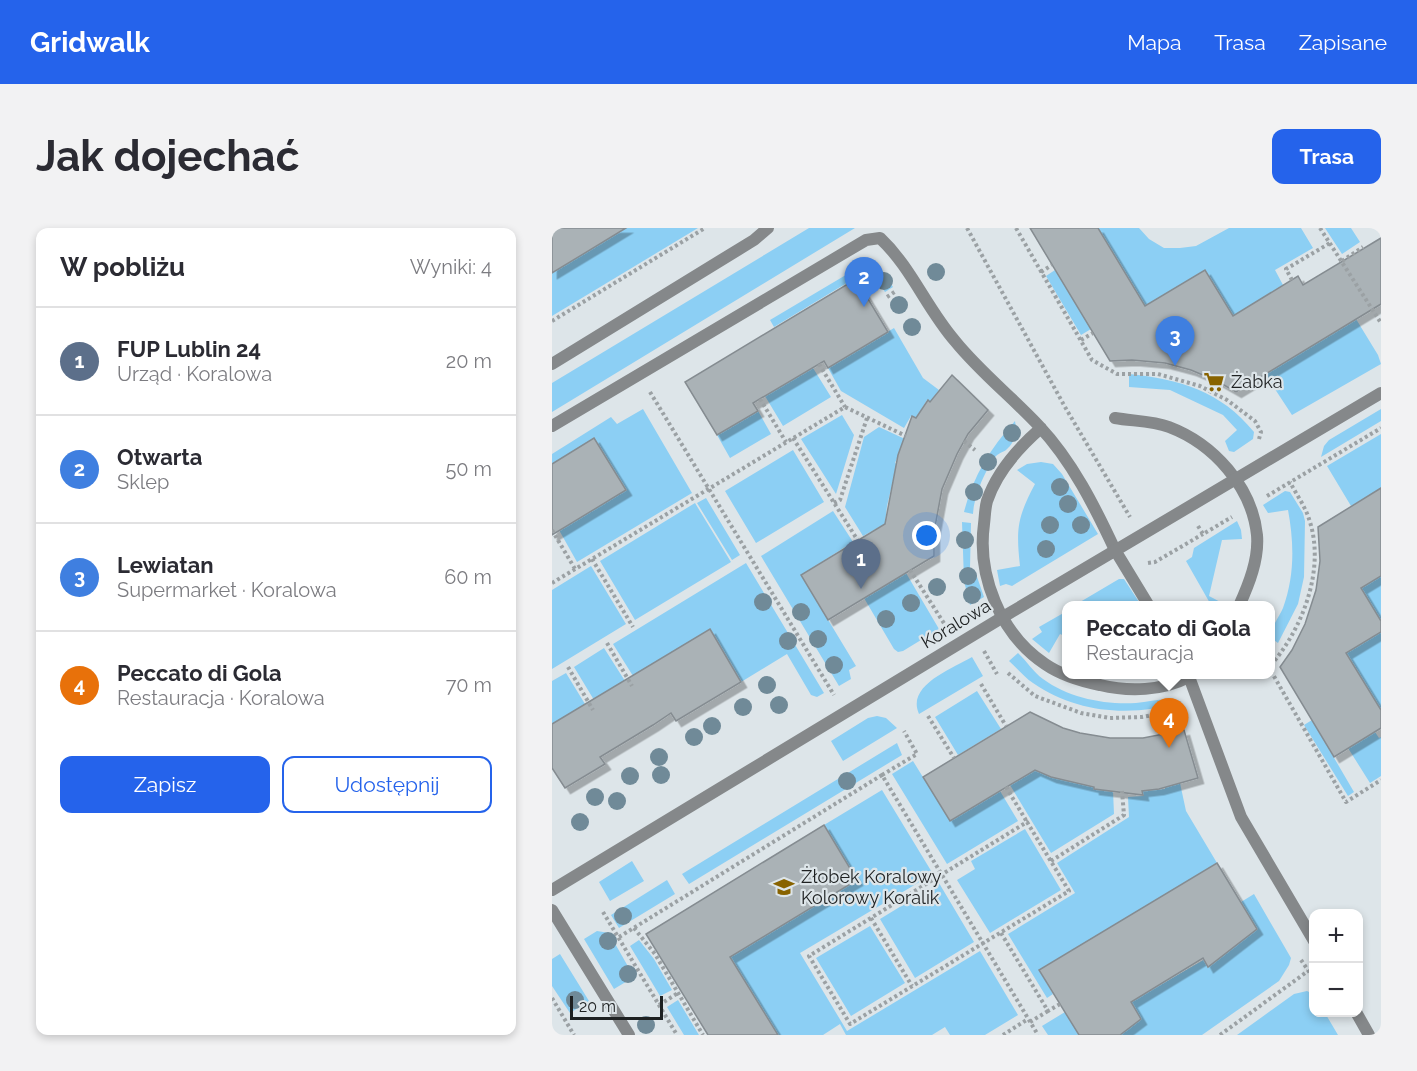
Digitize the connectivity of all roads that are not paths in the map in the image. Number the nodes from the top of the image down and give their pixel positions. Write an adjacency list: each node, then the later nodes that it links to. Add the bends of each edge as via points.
1 (768, 228): 2 (street)
2 (552, 364)
3 (1381, 393): 7 (street, Koralowa)
4 (1115, 418): 7 (street, via 1167,426 1194,439 1213,453)
5 (552, 426): 6 (street, via 866,240 880,238 894,251 954,341)
6 (1041, 428): 8 (street, via 1071,468); 11 (street, via 1000,472 986,503 984,572)
7 (1235, 480): 8 (street, Koralowa); 10 (street, via 1251,505 1257,537 1250,582)
8 (1115, 550): 9 (street); 11 (street, Koralowa)
9 (1146, 601)
10 (1241, 601)
11 (1003, 617): 12 (street, via 1026,649); 16 (street, Koralowa)
12 (1062, 672)
13 (1076, 679): 14 (street, via 1116,689 1145,689)
14 (1183, 679)
15 (1189, 679): 18 (street, via 1241,817)
16 (552, 890)
17 (552, 910): 20 (street)
18 (1309, 933)
19 (1359, 1017): 21 (street)
20 (629, 1035)
21 (1369, 1035)

